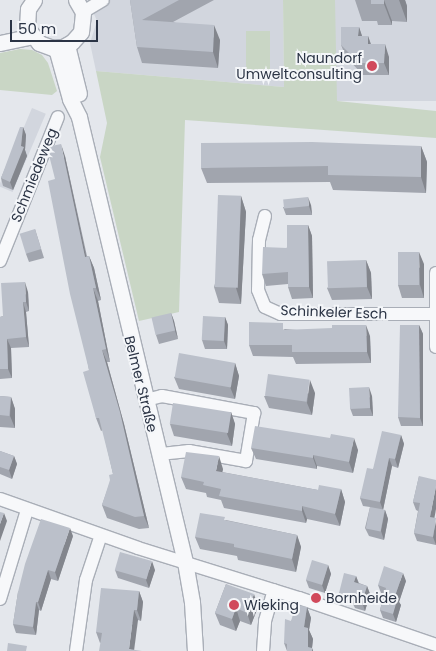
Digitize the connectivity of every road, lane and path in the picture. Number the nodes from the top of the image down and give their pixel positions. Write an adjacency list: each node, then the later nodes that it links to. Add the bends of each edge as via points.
1 (34, 0): 4 (street, via 28,9)
2 (102, 0): 3 (street)
3 (81, 4): 7 (street, via 84,22 81,32)
4 (29, 31): 5 (street); 6 (street); 7 (street, via 39,43)
5 (0, 36)
6 (0, 43)
7 (62, 46): 14 (street, Belmer Straße, via 80,100 79,117)
8 (58, 117): 10 (street, Schmiedeweg)
9 (265, 216): 12 (street, Schinkeler Esch, via 259,240 258,290 265,307 281,314)
10 (0, 261)
11 (436, 273): 12 (street)
12 (435, 314): 13 (street)
13 (436, 346)
14 (146, 400): 15 (street, Belmer Straße); 15 (street, via 162,396 254,413 246,461 189,451)
15 (158, 454): 19 (street, Belmer Straße)
16 (0, 500): 17 (street)
17 (27, 510): 18 (street); 21 (street)
18 (101, 535): 19 (street); 23 (street, via 86,580)
19 (185, 562): 20 (street); 24 (street, Belmer Straße)
20 (274, 590): 22 (street); 25 (street, via 265,621)
21 (0, 599)
22 (436, 645)
23 (76, 651)
24 (195, 651)
25 (262, 651)

